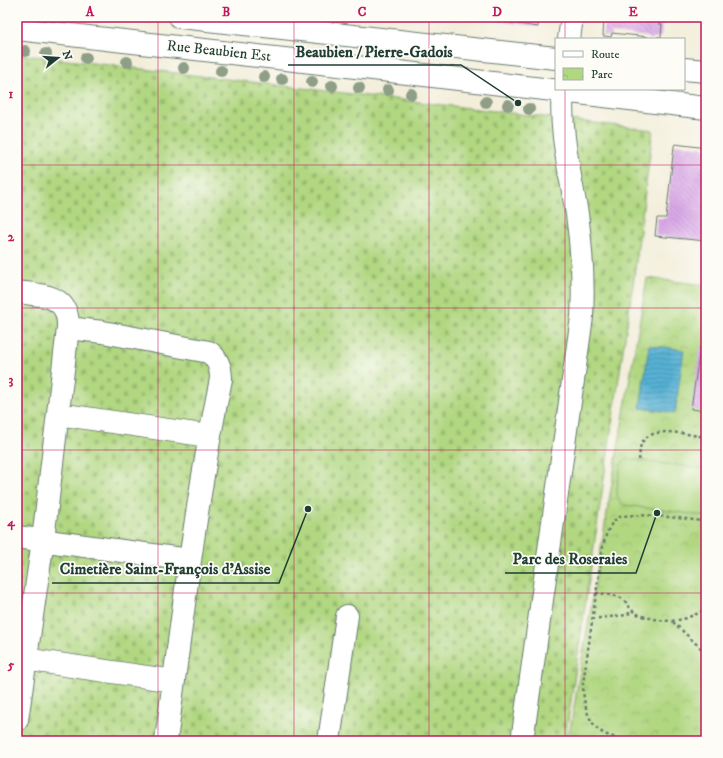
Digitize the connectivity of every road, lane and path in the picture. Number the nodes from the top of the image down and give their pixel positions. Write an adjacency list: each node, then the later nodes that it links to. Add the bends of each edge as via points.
1 (180, 17): 4 (street, Rue Beaubien Est)
2 (572, 17): 5 (street)
3 (17, 29): 7 (street, Rue Beaubien Est)
4 (359, 36): 6 (street, Rue Beaubien Est); 7 (street)
5 (569, 38)
6 (555, 58)
7 (356, 66): 10 (street, Rue Beaubien Est)
8 (685, 69): 9 (street)
9 (706, 71)
10 (555, 89)
11 (563, 90): 12 (street, Rue Beaubien Est); 35 (street, via 562,127 582,252 582,317)
12 (706, 108)
13 (17, 292): 14 (street, via 56,299 68,316)
14 (68, 328): 15 (street); 16 (street, via 209,352 219,363 221,370)
15 (58, 414): 16 (street); 21 (street)
16 (209, 436): 22 (street)
17 (706, 436): 18 (path, via 655,433 640,446)
18 (639, 460)
19 (706, 522): 23 (path, via 644,516 620,517 606,533)
20 (17, 537): 21 (street)
21 (43, 540): 22 (street); 30 (street)
22 (190, 560): 31 (street)
23 (596, 592): 25 (path, via 620,598 628,603); 27 (path)
24 (706, 609): 28 (path)
25 (633, 611): 27 (path, via 626,615); 28 (path)
26 (348, 616): 34 (street)
27 (592, 619): 36 (path, via 583,684 589,717 606,735)
28 (672, 622): 29 (path)
29 (706, 653)
30 (22, 659): 31 (street); 32 (street)
31 (174, 681): 33 (street)
32 (17, 720)
33 (166, 741)
34 (329, 741)
35 (522, 741)
36 (638, 741)

